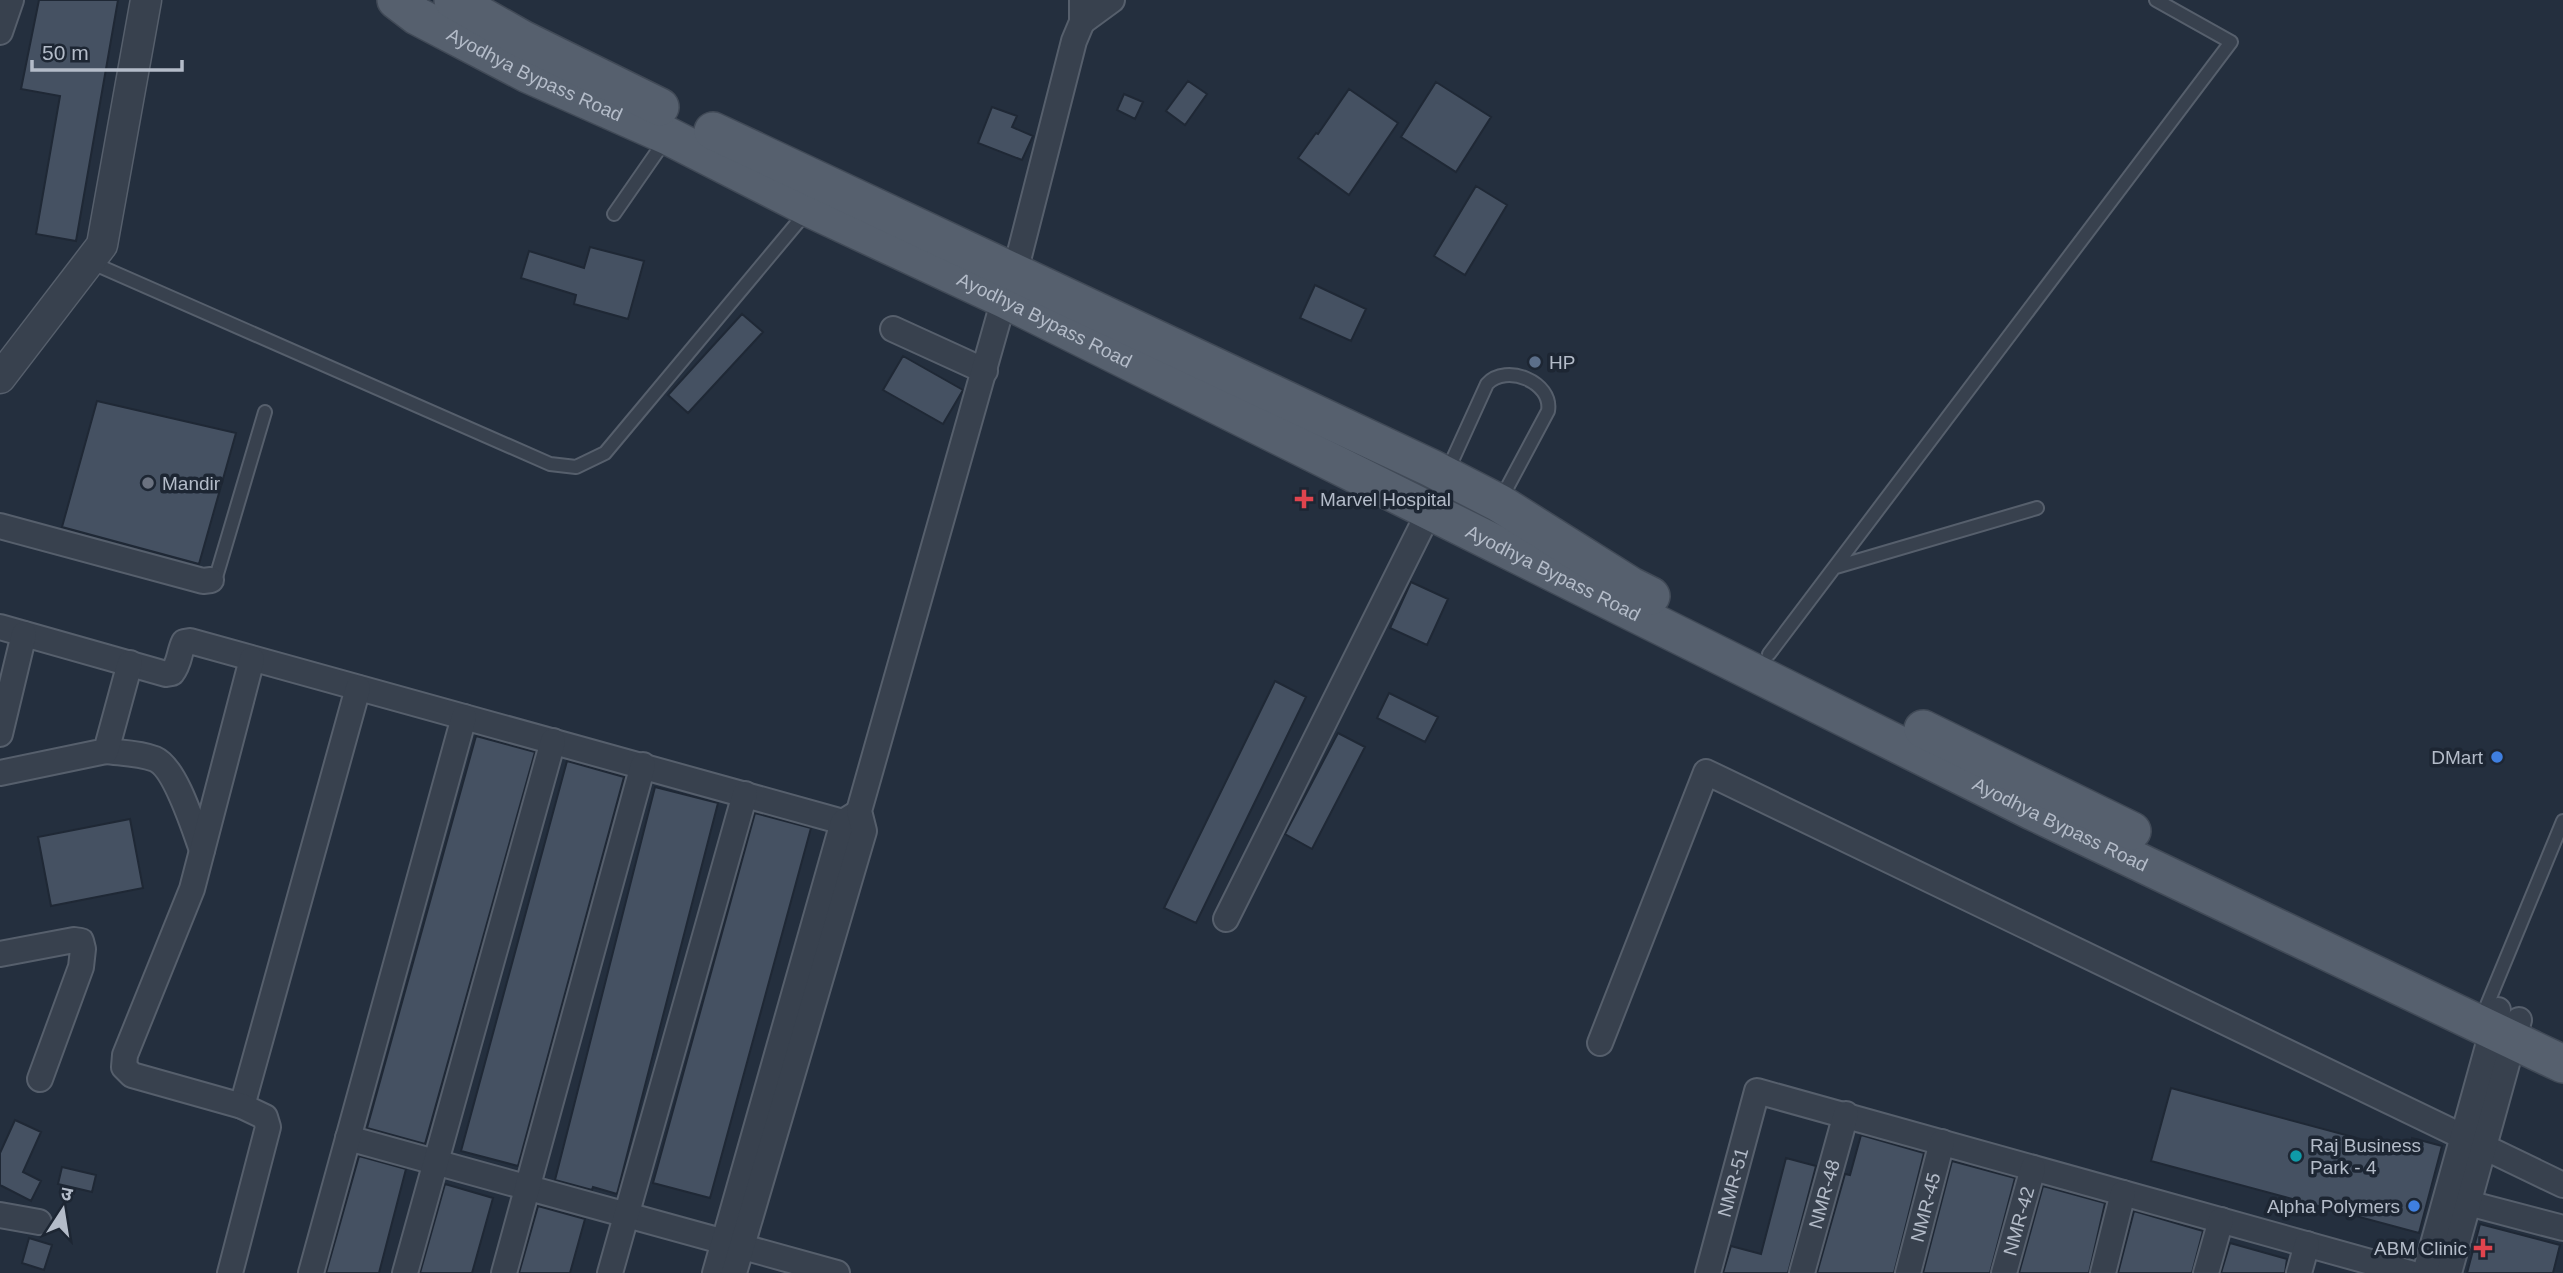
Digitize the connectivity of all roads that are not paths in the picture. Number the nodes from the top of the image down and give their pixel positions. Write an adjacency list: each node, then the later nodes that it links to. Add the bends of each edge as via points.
1 (11, 0): 8 (street)
2 (146, 0): 12 (street, via 102,245)
3 (396, 0): 9 (main road, Ayodhya Bypass Road, via 417,16 527,74)
4 (453, 0): 13 (main road, Ayodhya Bypass Road)
5 (1112, 0): 7 (street)
6 (2156, 0): 24 (lane, via 2231,43)
7 (1082, 11): 13 (street)
8 (0, 32)
9 (668, 135): 10 (main road, Ayodhya Bypass Road); 11 (lane)
10 (809, 208): 12 (lane, via 605,453 576,467 550,464); 13 (main road, Ayodhya Bypass Road)
11 (614, 214)
12 (90, 261): 16 (street)
13 (1009, 285): 15 (street); 18 (main road, Ayodhya Bypass Road); 21 (main road, Ayodhya Bypass Road)
14 (893, 329): 15 (street)
15 (985, 371): 39 (street)
16 (0, 378)
17 (265, 412): 25 (lane, via 217,574)
18 (1446, 475): 19 (main road, Ayodhya Bypass Road); 19 (lane, via 1492,379 1516,375 1544,389 1548,411); 21 (main road)
19 (1499, 503): 23 (main road); 28 (main road, Ayodhya Bypass Road, via 1631,586)
20 (2037, 508): 24 (lane)
21 (1429, 512): 23 (main road, Ayodhya Bypass Road); 42 (street)
22 (0, 526): 25 (street, via 203,582)
23 (1482, 537): 44 (main road, Ayodhya Bypass Road, via 2032,811)
24 (1835, 567): 28 (lane)
25 (211, 580)
26 (0, 627): 27 (street)
27 (24, 634): 30 (street); 33 (street)
28 (1769, 654): 44 (main road, Ayodhya Bypass Road)
29 (251, 659): 30 (street, via 184,642 172,673); 31 (street); 41 (street)
30 (130, 663): 35 (street)
31 (358, 688): 32 (street); 49 (street)
32 (464, 717): 34 (street); 51 (street)
33 (0, 734)
34 (553, 741): 36 (street); 54 (street)
35 (106, 751): 37 (street); 41 (street, via 158,760 177,785)
36 (643, 765): 38 (street); 57 (street)
37 (0, 773)
38 (744, 794): 39 (street); 60 (street)
39 (851, 817): 66 (street, via 864,831)
40 (2563, 821): 44 (lane)
41 (202, 850): 49 (street, via 192,889 124,1067 132,1075)
42 (1226, 919)
43 (0, 954): 48 (street, via 81,942 81,967)
44 (2502, 1021): 45 (main road, Ayodhya Bypass Road); 47 (main road, Ayodhya Bypass Road); 52 (street)
45 (2563, 1041)
46 (1600, 1043): 52 (street, via 1706,772)
47 (2563, 1064)
48 (40, 1079)
49 (242, 1106): 67 (street, via 265,1117 268,1128)
50 (1846, 1114): 53 (street); 75 (street, NMR-51, via 1757,1091); 76 (street, NMR-48)
51 (348, 1138): 54 (street); 68 (street)
52 (2474, 1141): 56 (street); 59 (street); 83 (street)
53 (1941, 1142): 55 (street); 77 (street, NMR-45)
54 (436, 1162): 57 (street); 69 (street)
55 (2033, 1168): 58 (street); 78 (street, NMR-42)
56 (2563, 1185)
57 (527, 1187): 60 (street); 70 (street)
58 (2123, 1193): 62 (street); 79 (street)
59 (2468, 1203): 64 (street); 84 (street)
60 (626, 1214): 66 (street); 71 (street)
61 (0, 1215): 63 (street)
62 (2221, 1220): 65 (street); 80 (street)
63 (39, 1222)
64 (2563, 1228)
65 (2307, 1244): 81 (street); 82 (street)
66 (732, 1245): 72 (street); 73 (street); 74 (street)
67 (230, 1273)
68 (311, 1273)
69 (405, 1273)
70 (504, 1273)
71 (610, 1273)
72 (715, 1273)
73 (734, 1273)
74 (837, 1273)
75 (1708, 1273)
76 (1802, 1273)
77 (1908, 1273)
78 (2004, 1273)
79 (2103, 1273)
80 (2206, 1273)
81 (2299, 1273)
82 (2410, 1273)
83 (2426, 1273)
84 (2449, 1273)

